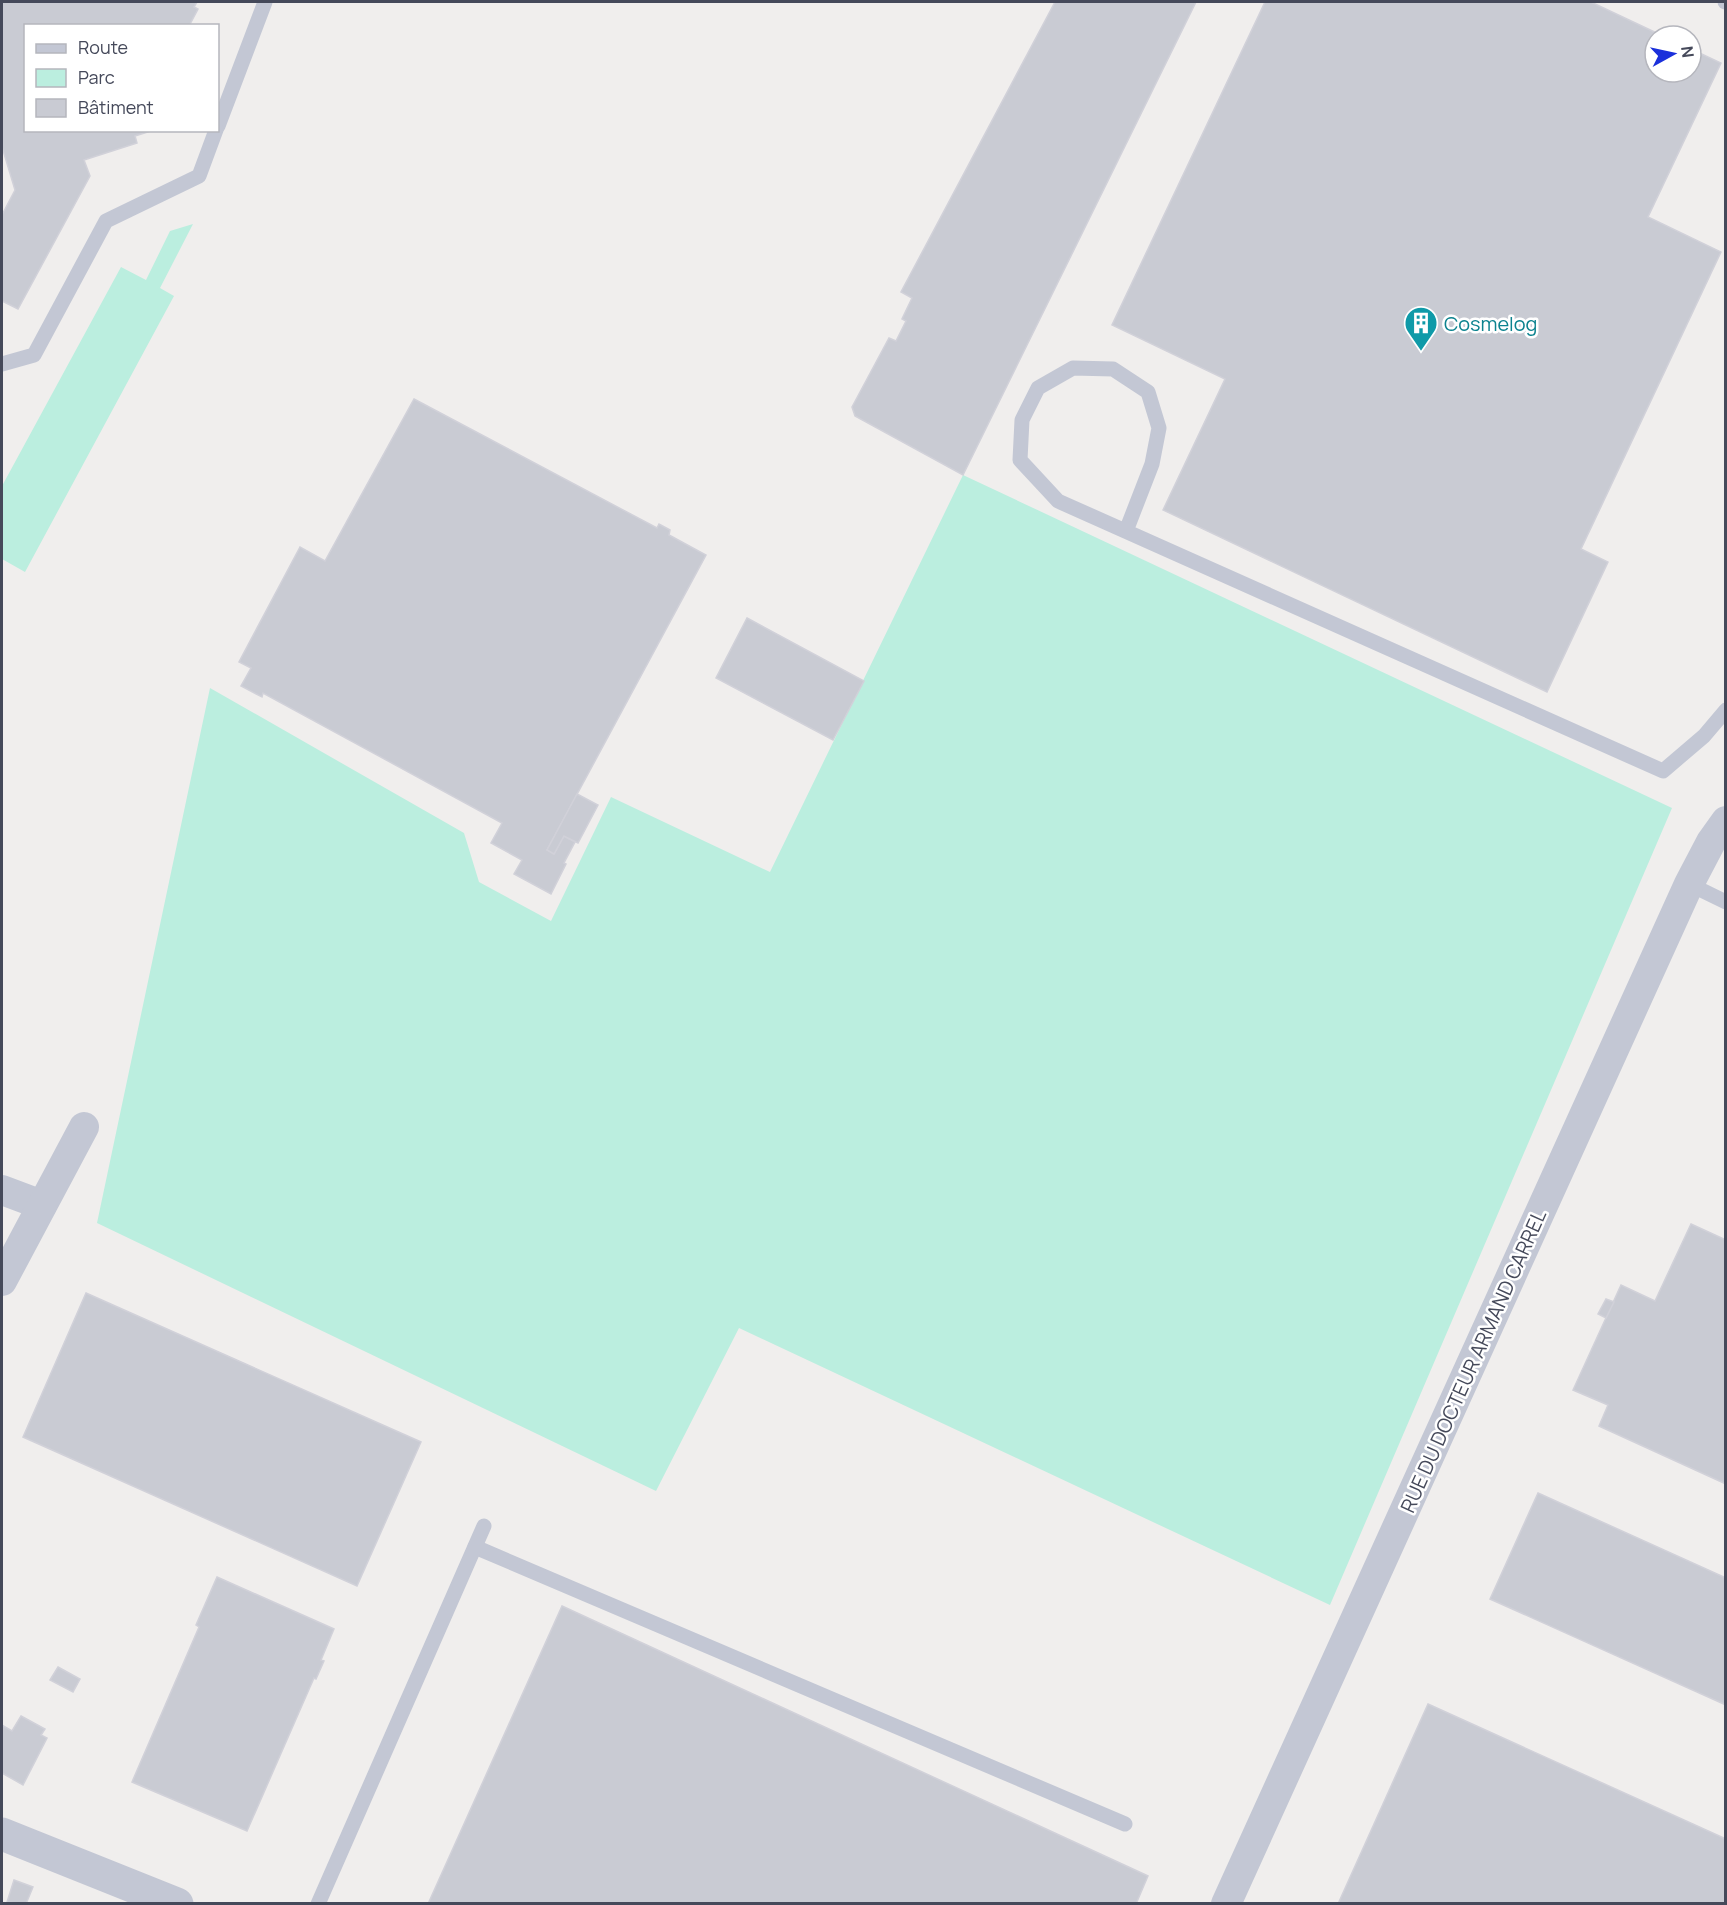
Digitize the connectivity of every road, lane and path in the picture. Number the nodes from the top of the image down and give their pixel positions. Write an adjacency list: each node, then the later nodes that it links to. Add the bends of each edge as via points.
1 (265, 2): 2 (lane)
2 (219, 123)
3 (215, 132): 4 (lane, via 199,176 106,221 34,355)
4 (2, 364)
5 (1126, 531): 5 (lane, via 1058,501 1020,459 1022,420 1038,388 1073,368 1113,369 1148,392 1160,428 1152,464); 6 (lane, via 1663,771 1704,736)
6 (1725, 710)
7 (1725, 821): 8 (street, RUE DU DOCTEUR ARMAND CARREL)
8 (1689, 884): 9 (lane); 20 (street, RUE DU DOCTEUR ARMAND CARREL)
9 (1723, 900)
10 (84, 1127): 12 (street)
11 (2, 1190): 12 (street)
12 (42, 1205): 13 (street)
13 (2, 1281)
14 (484, 1526): 15 (lane)
15 (475, 1547): 16 (lane); 19 (lane)
16 (1125, 1824)
17 (2, 1834): 18 (street)
18 (177, 1904)
19 (318, 1904)
20 (1226, 1904)

